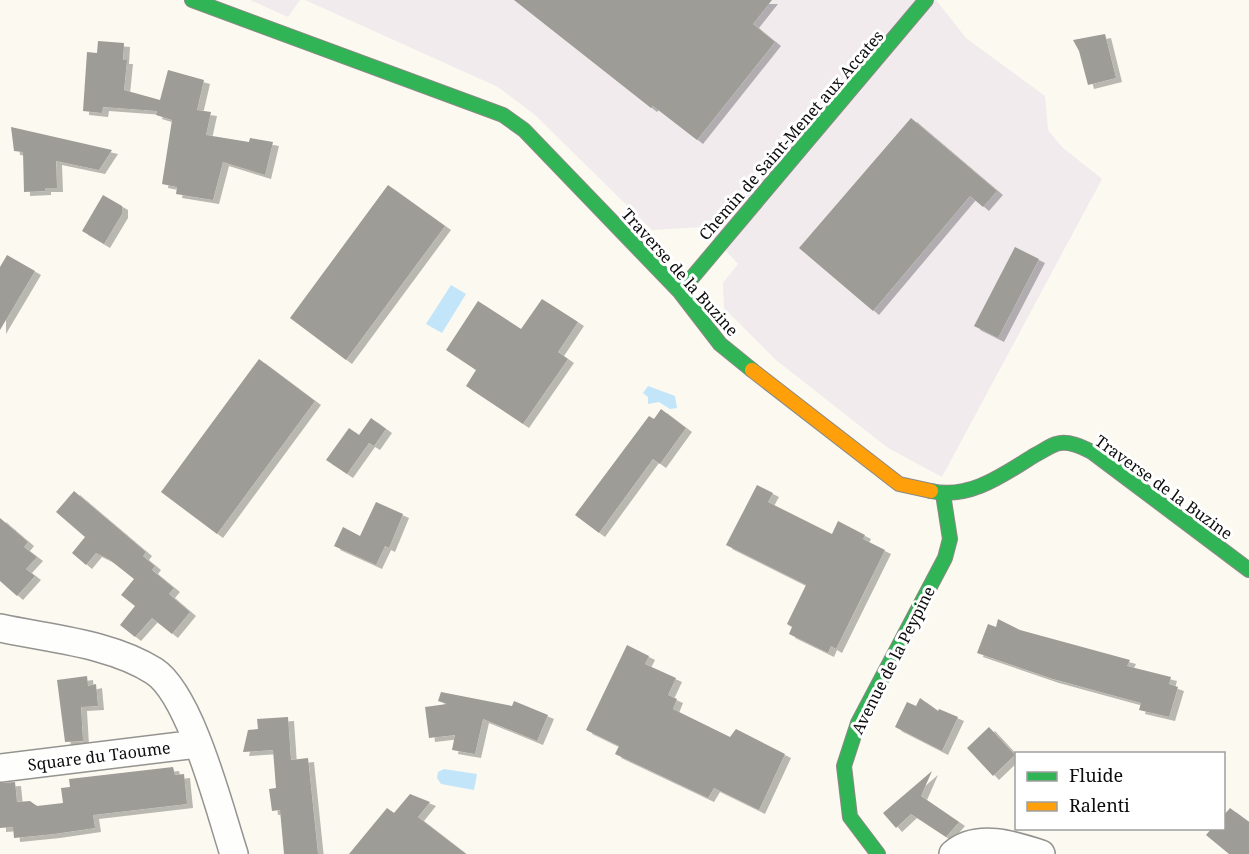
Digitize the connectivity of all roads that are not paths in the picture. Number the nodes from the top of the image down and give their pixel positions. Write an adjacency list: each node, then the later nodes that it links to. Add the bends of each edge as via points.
1 (192, 0): 3 (street, Traverse de la Buzine, via 503,115 524,130)
2 (926, 0): 3 (street, Chemin de Saint-Menet aux Accates)
3 (680, 291): 4 (street, Traverse de la Buzine, via 720,344 790,401 899,484)
4 (943, 494): 5 (street, Traverse de la Buzine, via 984,486 1057,443 1078,446 1092,452); 10 (street, Avenue de la Peypine, via 950,538 945,558 858,723 844,766 850,817)
5 (1249, 570)
6 (0, 628): 7 (street, via 114,653 156,672 186,711)
7 (197, 744): 8 (street, Square du Taoume); 9 (street)
8 (0, 768)
9 (234, 854)
10 (878, 854)
11 (952, 854): 12 (street, via 960,848 994,842)
12 (1041, 854)

